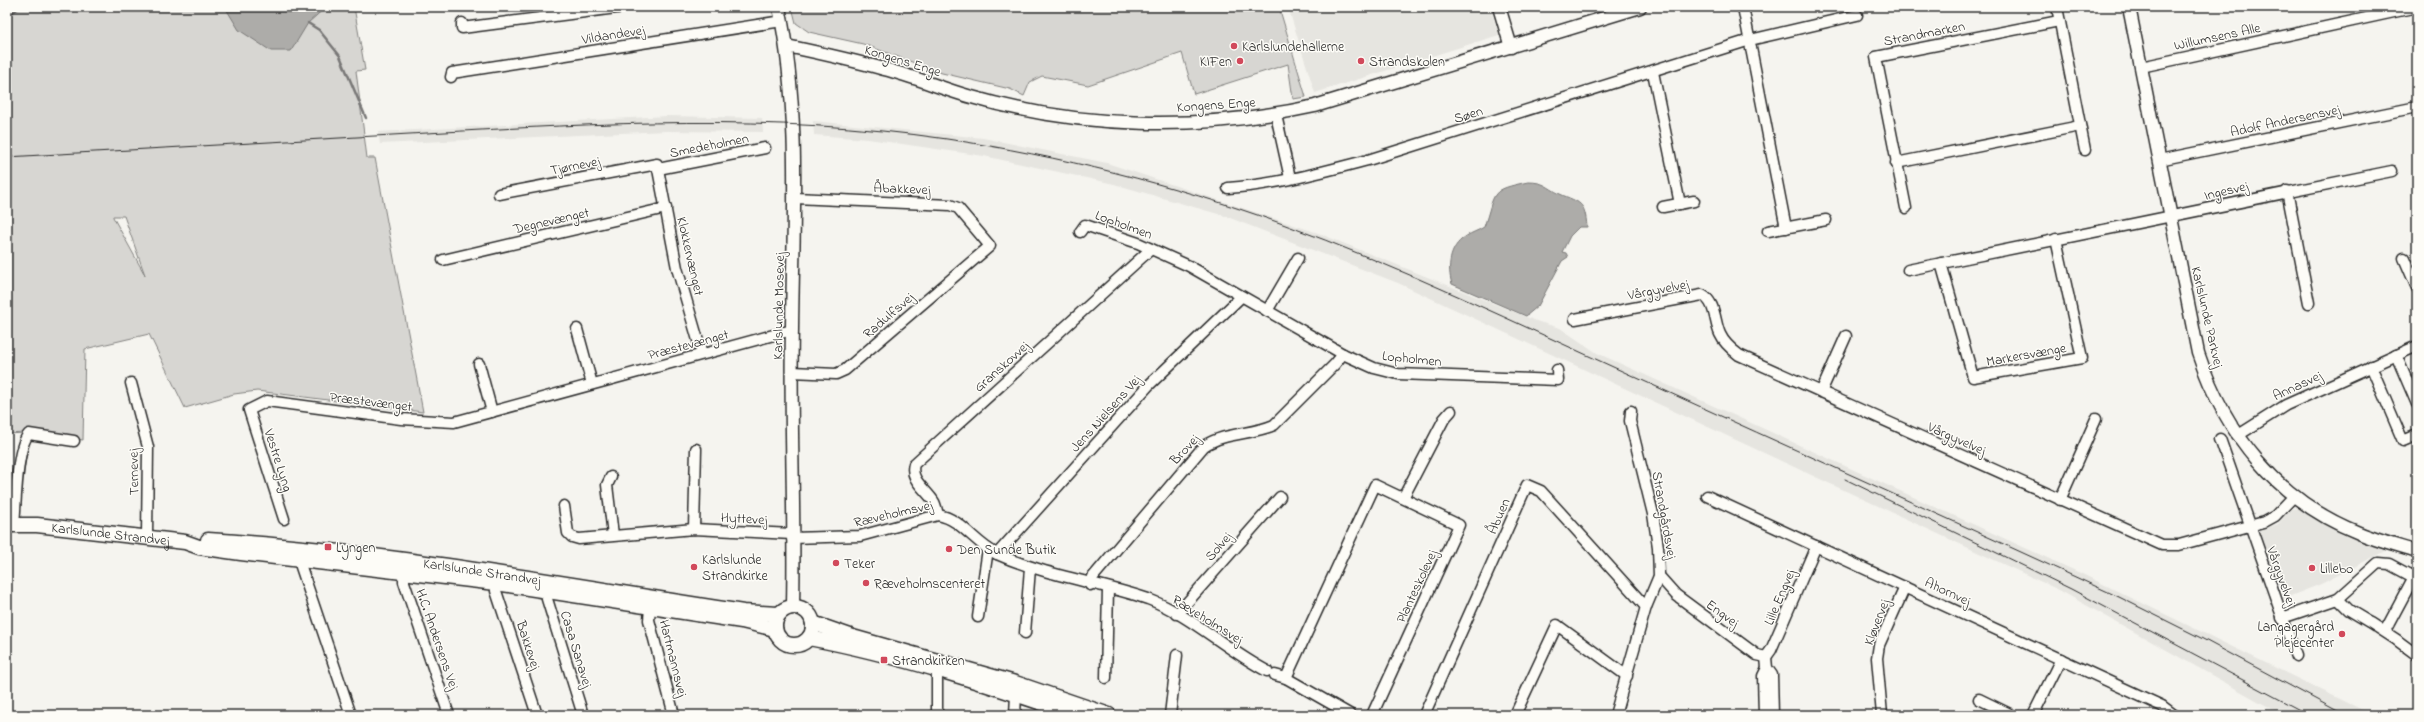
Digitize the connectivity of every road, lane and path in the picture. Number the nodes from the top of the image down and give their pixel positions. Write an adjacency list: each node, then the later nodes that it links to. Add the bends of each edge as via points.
1 (624, 7): 12 (street, via 462,28)
2 (779, 7): 11 (street, Karlslunde Mosevej)
3 (1499, 7): 15 (street)
4 (1640, 7): 15 (street, Kongens Enge)
5 (1743, 7): 13 (street)
6 (2057, 7): 10 (street)
7 (2129, 7): 16 (street, Karlslunde Parkvej)
8 (2417, 7): 16 (street, Willumsens Alle)
9 (1857, 15): 13 (street, Søen)
10 (2059, 20): 21 (street); 25 (street, Strandmarken, via 1876,57)
11 (782, 21): 14 (street, Karlslunde Mosevej); 18 (street, Vildandevej, via 452,73)
12 (462, 23)
13 (1750, 40): 17 (street, Søen); 40 (street)
14 (787, 46): 20 (street, Kongens Enge, via 885,69 968,96 1083,120 1145,123); 32 (street, Karlslunde Mosevej, via 794,120)
15 (1511, 47): 20 (street, Kongens Enge, via 1328,103)
16 (2141, 67): 24 (street, Karlslunde Parkvej)
17 (1653, 72): 28 (street, Søen, via 1368,160); 34 (street)
18 (451, 77)
19 (2417, 107): 24 (street, Adolf Andersensvej)
20 (1276, 115): 28 (street)
21 (2080, 126): 23 (street); 25 (street)
22 (765, 148): 26 (street, Smedeholmen)
23 (2085, 150)
24 (2159, 160): 38 (street, Karlslunde Parkvej)
25 (1896, 163): 37 (street, Strandmarken)
26 (657, 166): 31 (street, Tjørnevej); 36 (street, Klokkervænget)
27 (2392, 171): 30 (street, Ingesvej)
28 (1290, 178): 29 (street, Søen)
29 (1228, 188)
30 (2286, 191): 38 (street, Ingesvej); 53 (street)
31 (499, 194)
32 (795, 198): 44 (street, Åbakkevej, via 950,204 958,208); 57 (street, Karlslunde Mosevej)
33 (1694, 201): 34 (street)
34 (1680, 204): 35 (street)
35 (1663, 207)
36 (666, 208): 48 (street, Degnevænget); 60 (street, Klokkervænget, via 677,268)
37 (1906, 208)
38 (2171, 217): 43 (street); 77 (street, Karlslunde Parkvej, via 2198,353 2212,392)
39 (1826, 220): 40 (street)
40 (1786, 228): 41 (street)
41 (1768, 231)
42 (1080, 232): 45 (street, Lopholmen, via 1085,224)
43 (2056, 239): 49 (street); 49 (street, Markersvænge, via 2082,358 1973,377)
44 (990, 246): 66 (street, Radulfsvej, via 845,370 836,374)
45 (1151, 249): 52 (street, Lopholmen, via 1189,266); 88 (street, Granskovvej, via 914,464 915,478 934,503)
46 (1298, 258): 54 (street)
47 (2404, 258): 51 (street)
48 (443, 260)
49 (1941, 263): 50 (street)
50 (1908, 270)
51 (2417, 288)
52 (1241, 297): 54 (street, Lopholmen); 100 (street, Jens Nielsens Vej, via 1148,385)
53 (2309, 303)
54 (1268, 311): 61 (street, Lopholmen)
55 (1575, 319): 69 (street, Vårgyvelvej, via 1702,295 1710,301 1720,334 1739,355)
56 (577, 329): 68 (street)
57 (792, 330): 60 (street, Præstevænget); 66 (street, Karlslunde Mosevej)
58 (1846, 336): 69 (street)
59 (2417, 346): 62 (street, Annasvej)
60 (702, 354): 68 (street, Præstevænget)
61 (1342, 354): 65 (street, Lopholmen, via 1374,368 1398,374 1558,380); 107 (street, Brovej, via 1274,425 1221,437 1204,446 1093,577)
62 (2396, 355): 64 (street, Annasvej); 70 (street)
63 (479, 364): 74 (street)
64 (2371, 366): 76 (street, via 2403,441); 77 (street, Annasvej, via 2286,405)
65 (1558, 370)
66 (792, 372): 94 (street, Karlslunde Mosevej)
67 (131, 383): 95 (street, Ternevej, via 148,447)
68 (592, 384): 74 (street, Præstevænget)
69 (1822, 392): 86 (street, Vårgyvelvej)
70 (2417, 404)
71 (248, 410): 74 (street, Præstevænget, via 267,401 436,422 454,422); 89 (street, Vestre Lyng)
72 (1451, 411): 85 (street, via 1444,419)
73 (1631, 411): 104 (street, Strandgårdsvej, via 1630,421 1653,514)
74 (492, 412)
75 (2096, 419): 86 (street)
76 (2417, 435)
77 (2237, 436): 83 (street, Karlslunde Parkvej, via 2274,480)
78 (2220, 439): 91 (street, Vårgyvelvej)
79 (74, 441): 90 (street, via 29,434 25,437)
80 (696, 449): 92 (street)
81 (611, 477): 93 (street, via 607,485)
82 (1707, 496): 97 (street, Ahornvej)
83 (2294, 496): 91 (street, Vårgyvelvej, via 2275,516); 99 (street, Karlslunde Parkvej, via 2326,517 2359,533)
84 (1280, 497): 116 (street, Solvej)
85 (1403, 498): 133 (street, Planteskolevej, via 1375,485); 147 (street, Planteskolevej, via 1459,525)
86 (2060, 500): 91 (street, Vårgyvelvej, via 2162,544 2179,546)
87 (564, 506): 93 (street, Hyttevej, via 568,533 572,537)
88 (938, 515): 94 (street, Ræveholmsvej, via 860,536); 98 (street, Ræveholmsvej, via 955,521)
89 (284, 520)
90 (10, 521): 95 (main road, Karlslunde Strandvej)
91 (2250, 527): 118 (street, Vårgyvelvej)
92 (694, 529): 93 (street, Hyttevej); 94 (street, Hyttevej)
93 (613, 535)
94 (792, 536): 112 (street, Karlslunde Mosevej)
95 (147, 537): 96 (main road, Karlslunde Strandvej)
96 (185, 542): 101 (main road, Karlslunde Strandvej, via 199,547); 115 (main road, Karlslunde Strandvej, via 246,542 430,564 743,612)
97 (1816, 546): 108 (street, Ahornvej); 127 (street, Lille Engvej)
98 (988, 549): 100 (street, Ræveholmsvej); 117 (street)
99 (2417, 552)
100 (997, 554): 102 (street, Ræveholmsvej)
101 (301, 560): 103 (main road, Karlslunde Strandvej); 136 (street, via 301,567)
102 (1030, 568): 107 (street, Ræveholmsvej); 122 (street)
103 (404, 571): 106 (main road, Karlslunde Strandvej); 137 (street, H.C. Andersens Vej, via 404,582)
104 (1660, 576): 113 (street, Strandgårdsvej); 127 (street, Engvej, via 1676,595 1757,655)
105 (2416, 576): 111 (street, via 2389,564 2378,563); 121 (street)
106 (496, 583): 110 (main road, Karlslunde Strandvej); 138 (street, Bakkevej, via 496,591)
107 (1090, 585): 109 (street, Ræveholmsvej)
108 (1905, 587): 128 (street, Ahornvej); 153 (street, Kløvervej, via 1879,645 1877,658)
109 (1108, 588): 116 (street, Ræveholmsvej, via 1149,600); 132 (street)
110 (548, 591): 114 (main road, Karlslunde Strandvej); 139 (street, Casa Sanavej, via 547,599)
111 (2338, 599): 118 (street); 121 (street, via 2349,610)
112 (793, 606): 115 (main road); 119 (main road, via 804,609)
113 (1646, 606): 131 (street, Strandgårdsvej); 148 (street, Åbuen, via 1541,492 1527,485)
114 (650, 608): 120 (main road, Karlslunde Strandvej, via 742,622); 140 (street, Hartmannsvej, via 649,620)
115 (778, 614): 120 (main road)
116 (1177, 614): 133 (street, Ræveholmsvej, via 1246,660)
117 (978, 617)
118 (2282, 618): 126 (street, Vårgyvelvej)
119 (813, 623): 123 (main road); 144 (main road, via 856,638 1015,683)
120 (775, 630): 123 (main road, via 781,641 787,644 798,645)
121 (2385, 632): 125 (street)
122 (1025, 633)
123 (809, 638): 130 (main road)
124 (1177, 655): 145 (street)
125 (2417, 655)
126 (2296, 656)
127 (1766, 657): 129 (street)
128 (2061, 659): 155 (street); 156 (street, Ahornvej, via 2162,706)
129 (1767, 668): 151 (street, via 1763,676); 152 (street, via 1772,675)
130 (937, 670): 134 (main road); 141 (street)
131 (1627, 676): 149 (street, via 1557,625); 150 (street, Strandgårdsvej)
132 (1106, 678)
133 (1286, 678): 146 (street, Ræveholmsvej)
134 (1016, 694): 142 (street); 143 (main road)
135 (1979, 699): 154 (street)
136 (351, 715)
137 (449, 715)
138 (538, 715)
139 (583, 715)
140 (674, 715)
141 (938, 715)
142 (1015, 715)
143 (1077, 715)
144 (1109, 715)
145 (1170, 715)
146 (1351, 715)
147 (1372, 715)
148 (1424, 715)
149 (1515, 715)
150 (1615, 715)
151 (1764, 715)
152 (1773, 715)
153 (1882, 715)
154 (2012, 715)
155 (2033, 715)
156 (2174, 715)

